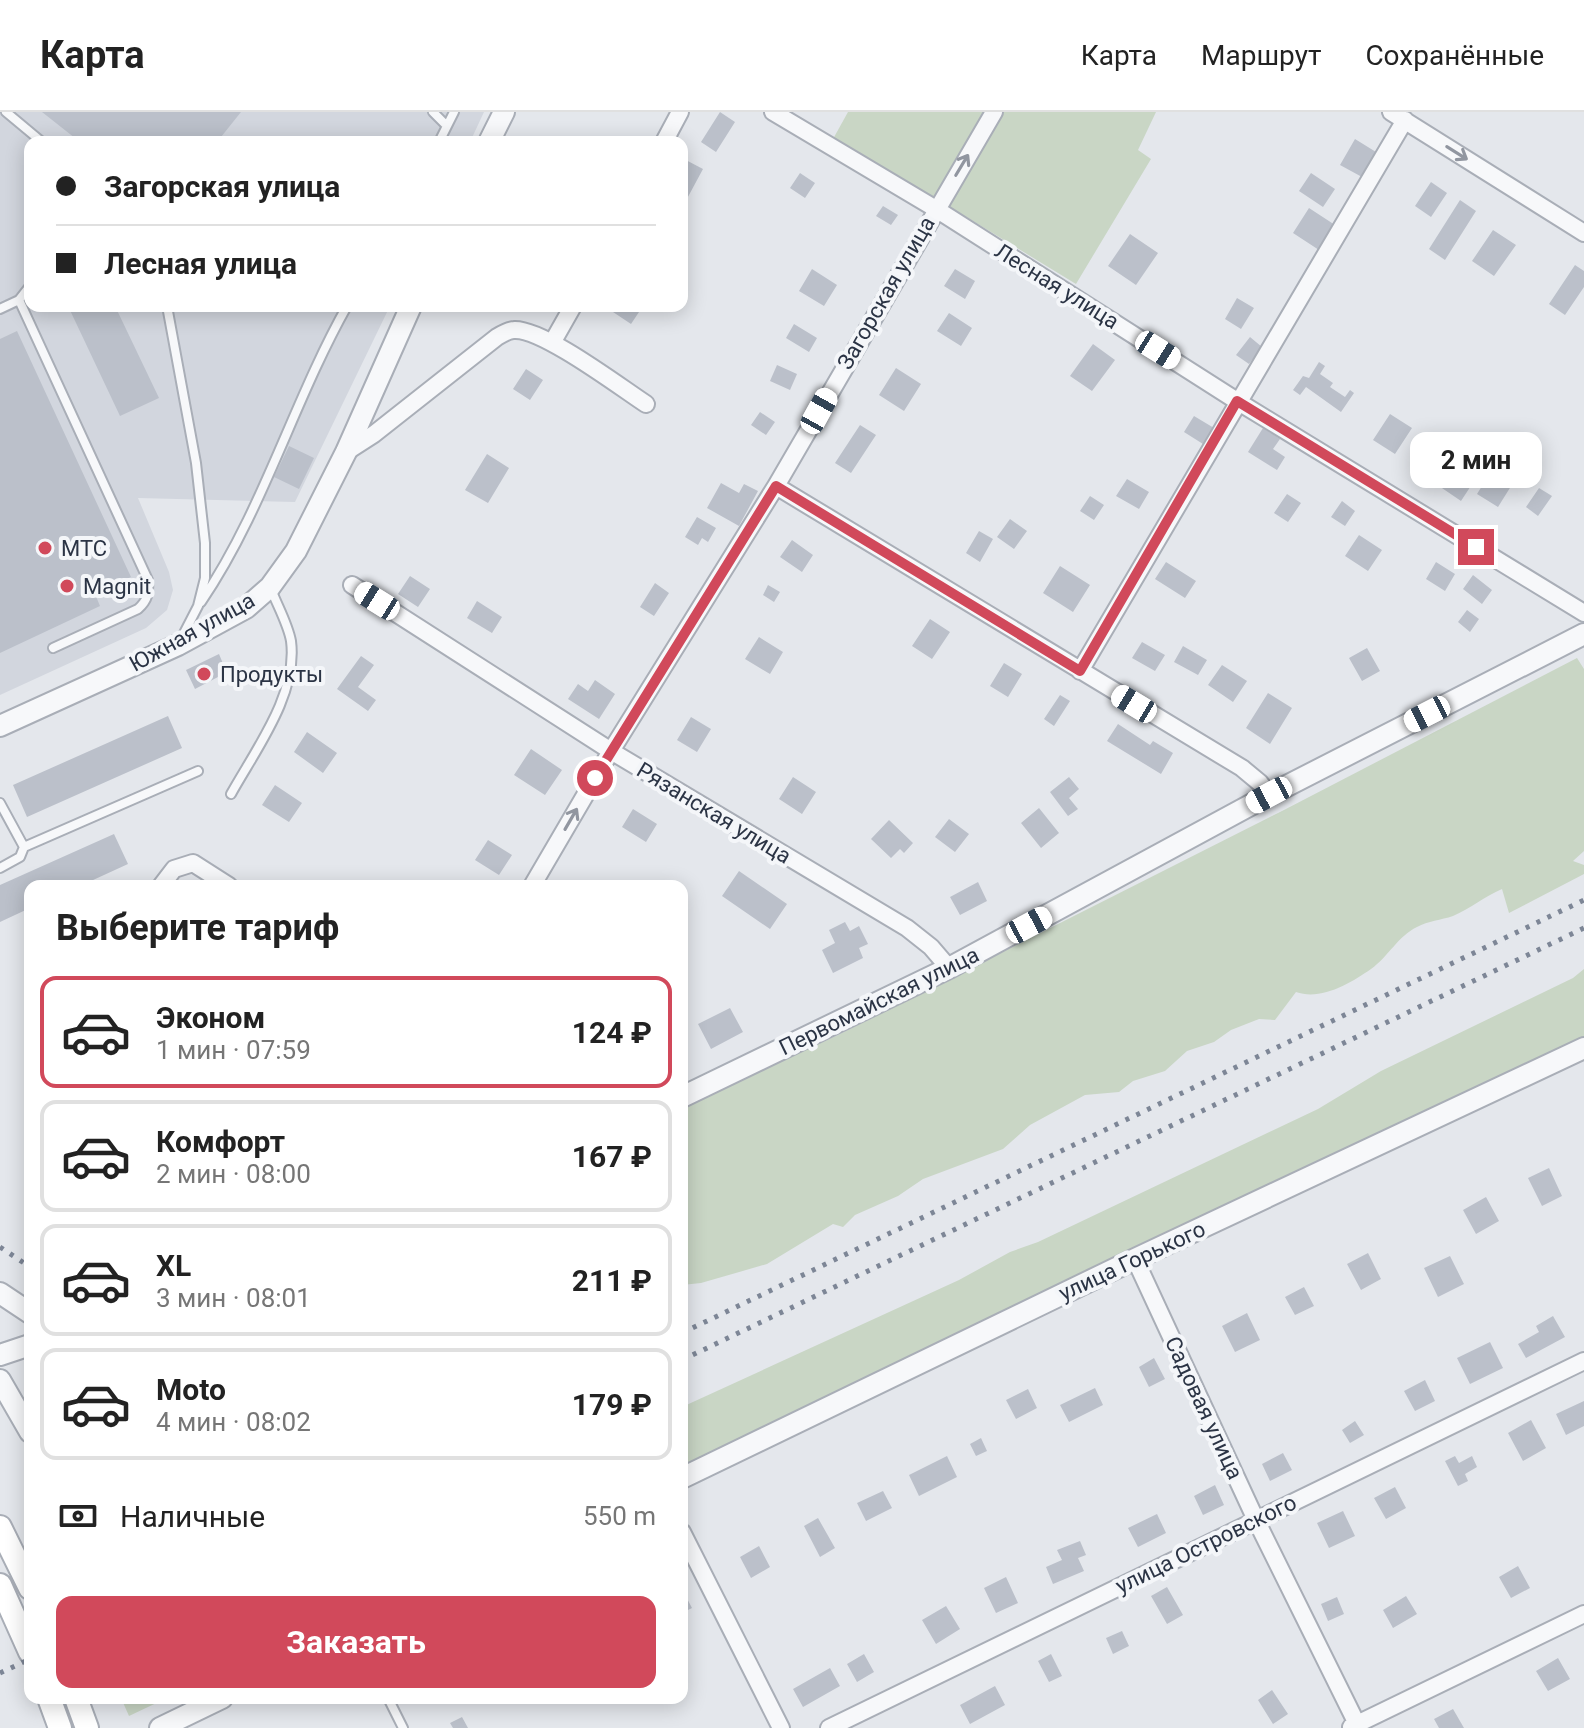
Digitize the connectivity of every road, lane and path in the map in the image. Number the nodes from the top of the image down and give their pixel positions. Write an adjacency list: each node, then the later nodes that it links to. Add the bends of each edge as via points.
1 (6, 112): 10 (lane)
2 (433, 112): 9 (lane)
3 (454, 112): 9 (lane)
4 (504, 112): 12 (street)
5 (680, 112): 13 (street)
6 (773, 112): 14 (street, Лесная улица)
7 (994, 112): 14 (street, Загорская улица, one-way to 7)
8 (1398, 116): 15 (street, one-way to 15); 26 (street)
9 (447, 126): 11 (lane)
10 (35, 136)
11 (442, 136)
12 (492, 136)
13 (667, 136)
14 (936, 209): 26 (street, Лесная улица); 29 (street, Загорская улица)
15 (1584, 233)
16 (24, 294): 17 (lane)
17 (19, 300): 18 (lane); 19 (lane)
18 (0, 309)
19 (24, 311)
20 (25, 312): 36 (lane, via 148,580 149,593 138,609)
21 (168, 312): 32 (lane, via 202,509 205,578)
22 (344, 312): 32 (lane, via 227,564)
23 (408, 312): 28 (street, Южная улица)
24 (570, 312): 25 (street)
25 (552, 343): 27 (street); 28 (street, via 513,329 497,337)
26 (1237, 401): 33 (street, Лесная улица); 37 (street)
27 (646, 404)
28 (346, 452): 31 (street, Южная улица, via 296,551)
29 (776, 486): 37 (street); 39 (street, Загорская улица)
30 (352, 585): 39 (street, Рязанская улица)
31 (270, 587): 35 (street, Южная улица, via 246,608); 41 (lane, via 291,639 292,674)
32 (198, 606): 35 (lane)
33 (1584, 613)
34 (1584, 634): 42 (street, Первомайская улица)
35 (178, 645): 38 (street, Южная улица)
36 (53, 648)
37 (1080, 671): 42 (street, via 1242,768)
38 (0, 726)
39 (611, 751): 48 (street, Загорская улица, one-way to 39); 49 (street, Рязанская улица, via 907,928)
40 (198, 771): 44 (lane)
41 (231, 794)
42 (1269, 795): 49 (street, Первомайская улица)
43 (0, 803): 44 (lane)
44 (24, 847): 45 (lane, via 20,857)
45 (0, 868)
46 (166, 880): 47 (street, via 174,869 193,863)
47 (220, 880)
48 (536, 880)
49 (949, 968): 51 (street, Первомайская улица)
50 (1584, 1048): 52 (street, улица Горького)
51 (688, 1094)
52 (1135, 1259): 60 (street, улица Горького); 61 (street, Садовая улица)
53 (0, 1293): 54 (street)
54 (24, 1309)
55 (24, 1347): 56 (street)
56 (0, 1355)
57 (1584, 1361): 61 (street, улица Островского)
58 (0, 1380): 59 (street)
59 (24, 1422)
60 (688, 1475)
61 (1256, 1520): 75 (street, Садовая улица); 82 (street, улица Островского)
62 (0, 1521): 65 (street)
63 (0, 1527): 65 (main road)
64 (688, 1544): 81 (street)
65 (17, 1561): 66 (main road)
66 (24, 1576)
67 (0, 1585): 69 (main road)
68 (1584, 1614): 75 (street)
69 (24, 1639)
70 (51, 1704): 76 (main road)
71 (78, 1704): 77 (main road)
72 (208, 1704): 74 (street)
73 (391, 1704): 80 (lane)
74 (197, 1709): 78 (street); 79 (street)
75 (1355, 1727)
76 (60, 1728)
77 (87, 1728)
78 (160, 1728)
79 (183, 1728)
80 (403, 1728)
81 (781, 1728)
82 (829, 1728)

